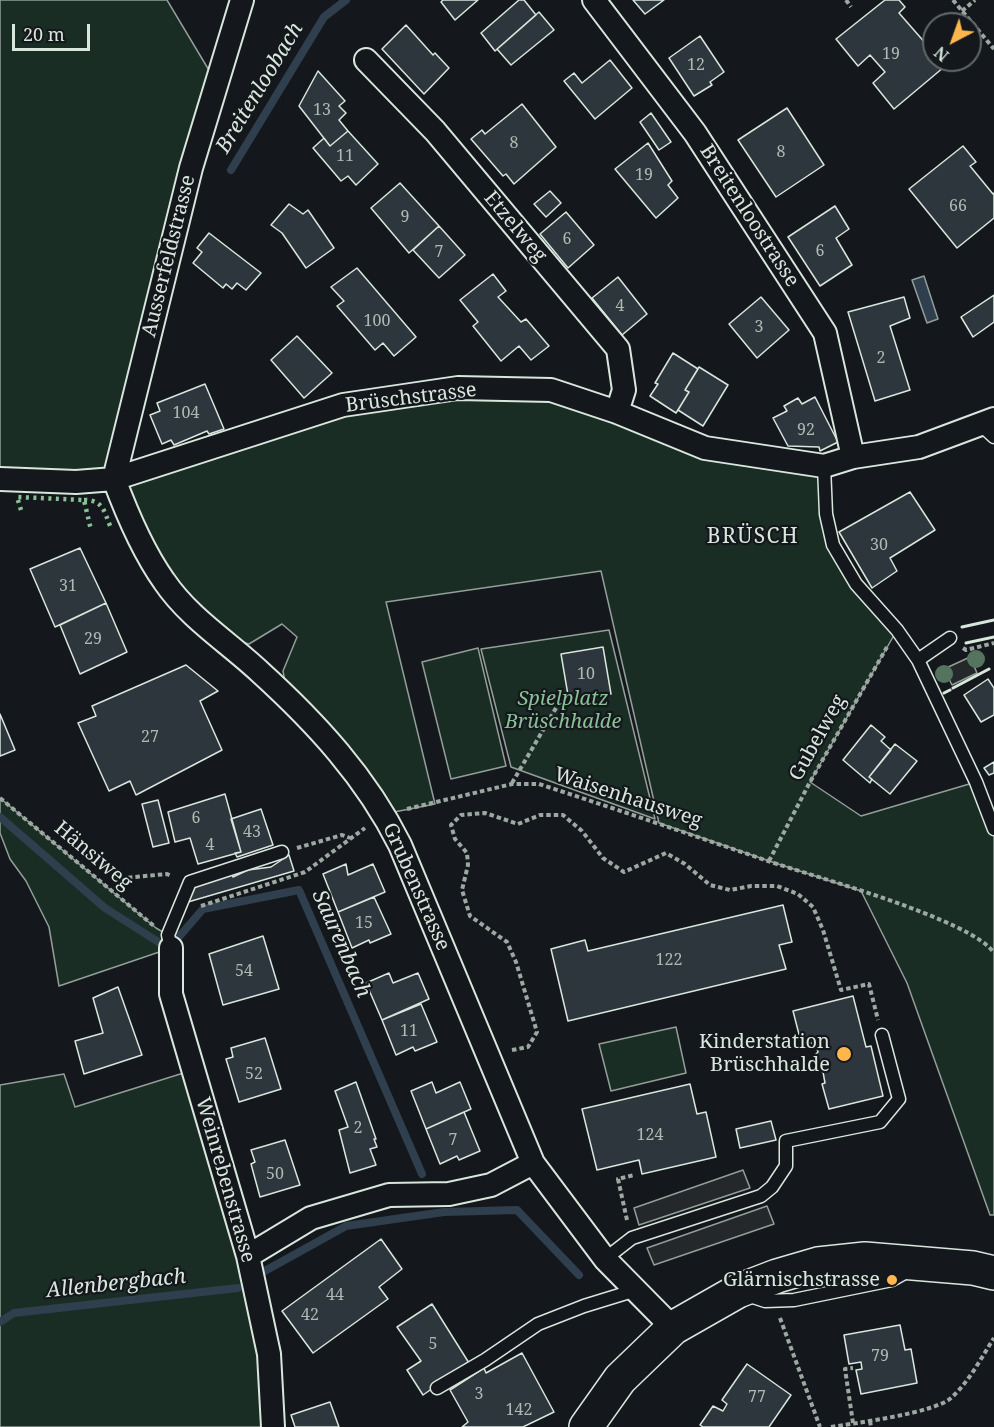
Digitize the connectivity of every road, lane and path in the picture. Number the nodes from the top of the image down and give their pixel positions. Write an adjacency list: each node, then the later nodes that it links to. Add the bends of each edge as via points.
1 (242, 0): 15 (street, Ausserfeldstrasse, via 191,168)
2 (594, 0): 12 (street, Breitenloostrasse, via 695,133 825,333)
3 (846, 0): 6 (path)
4 (953, 0): 7 (path)
5 (975, 0): 7 (path)
6 (851, 7)
7 (962, 11): 8 (path)
8 (994, 49)
9 (366, 60): 10 (street, Etzelweg, via 435,131 618,349 624,390)
10 (617, 412): 13 (street, Brüschstrasse, via 705,448); 15 (street, Brüschstrasse, via 551,390 458,388 343,405)
11 (989, 427): 12 (street, Brüschstrasse, via 919,447)
12 (853, 457): 13 (street, Brüschstrasse)
13 (824, 466): 16 (lane, via 826,514 833,545 856,584)
14 (0, 479): 15 (street, Brüschstrasse)
15 (114, 479): 23 (street, Grubenstrasse, via 129,519 164,581 192,615 259,671 331,742)
16 (897, 630): 19 (lane); 27 (path, Gubelweg)
17 (950, 638): 18 (path, via 966,650); 19 (lane)
18 (994, 643)
19 (918, 660): 24 (lane, via 972,772)
20 (556, 708): 21 (path)
21 (512, 784): 23 (path, Waisenhausweg); 27 (path, Waisenhausweg, via 539,784 608,803)
22 (0, 798): 31 (path, Hänsiweg)
23 (384, 814): 25 (path, Waisenhausweg); 35 (street, Grubenstrasse)
24 (994, 829)
25 (351, 838): 26 (path, via 342,835); 30 (path, Waisenhausweg, via 305,872)
26 (282, 852): 29 (lane)
27 (769, 861): 32 (path, Waisenhausweg, via 946,922 989,945)
28 (113, 879): 29 (path, via 167,874)
29 (190, 882): 30 (lane)
30 (177, 913): 31 (lane)
31 (169, 942): 38 (street, Weinrebenstrasse, via 171,994)
32 (994, 953)
33 (882, 1035): 34 (path, via 869,984 841,990 813,907 798,894 777,886 730,890 710,885 666,853 624,872 603,858 582,831 562,815 540,815 518,824 485,813 461,815 451,825 455,839 467,853 462,890 470,915 507,942 537,1032 528,1047); 39 (lane, via 900,1099 880,1122 786,1141 786,1166 761,1196 632,1238)
34 (520, 1048)
35 (533, 1163): 38 (street, via 490,1185 449,1194 389,1195 311,1218); 39 (street, Grubenstrasse)
36 (634, 1175): 37 (path, via 618,1179)
37 (624, 1210)
38 (248, 1256): 49 (street, Weinrebenstrasse, via 269,1354)
39 (605, 1259): 41 (street, Grubenstrasse)
40 (994, 1273): 43 (street, via 865,1258 818,1264 738,1291)
41 (636, 1290): 43 (street, Grubenstrasse); 46 (lane, via 538,1324)
42 (779, 1316): 51 (path)
43 (673, 1328): 50 (street, via 620,1379)
44 (994, 1338): 47 (path, via 950,1400)
45 (853, 1368): 48 (path, via 844,1369)
46 (437, 1388)
47 (870, 1421): 48 (path); 53 (path)
48 (853, 1423): 52 (path)
49 (273, 1427)
50 (586, 1427)
51 (820, 1427)
52 (831, 1427)
53 (872, 1427)

